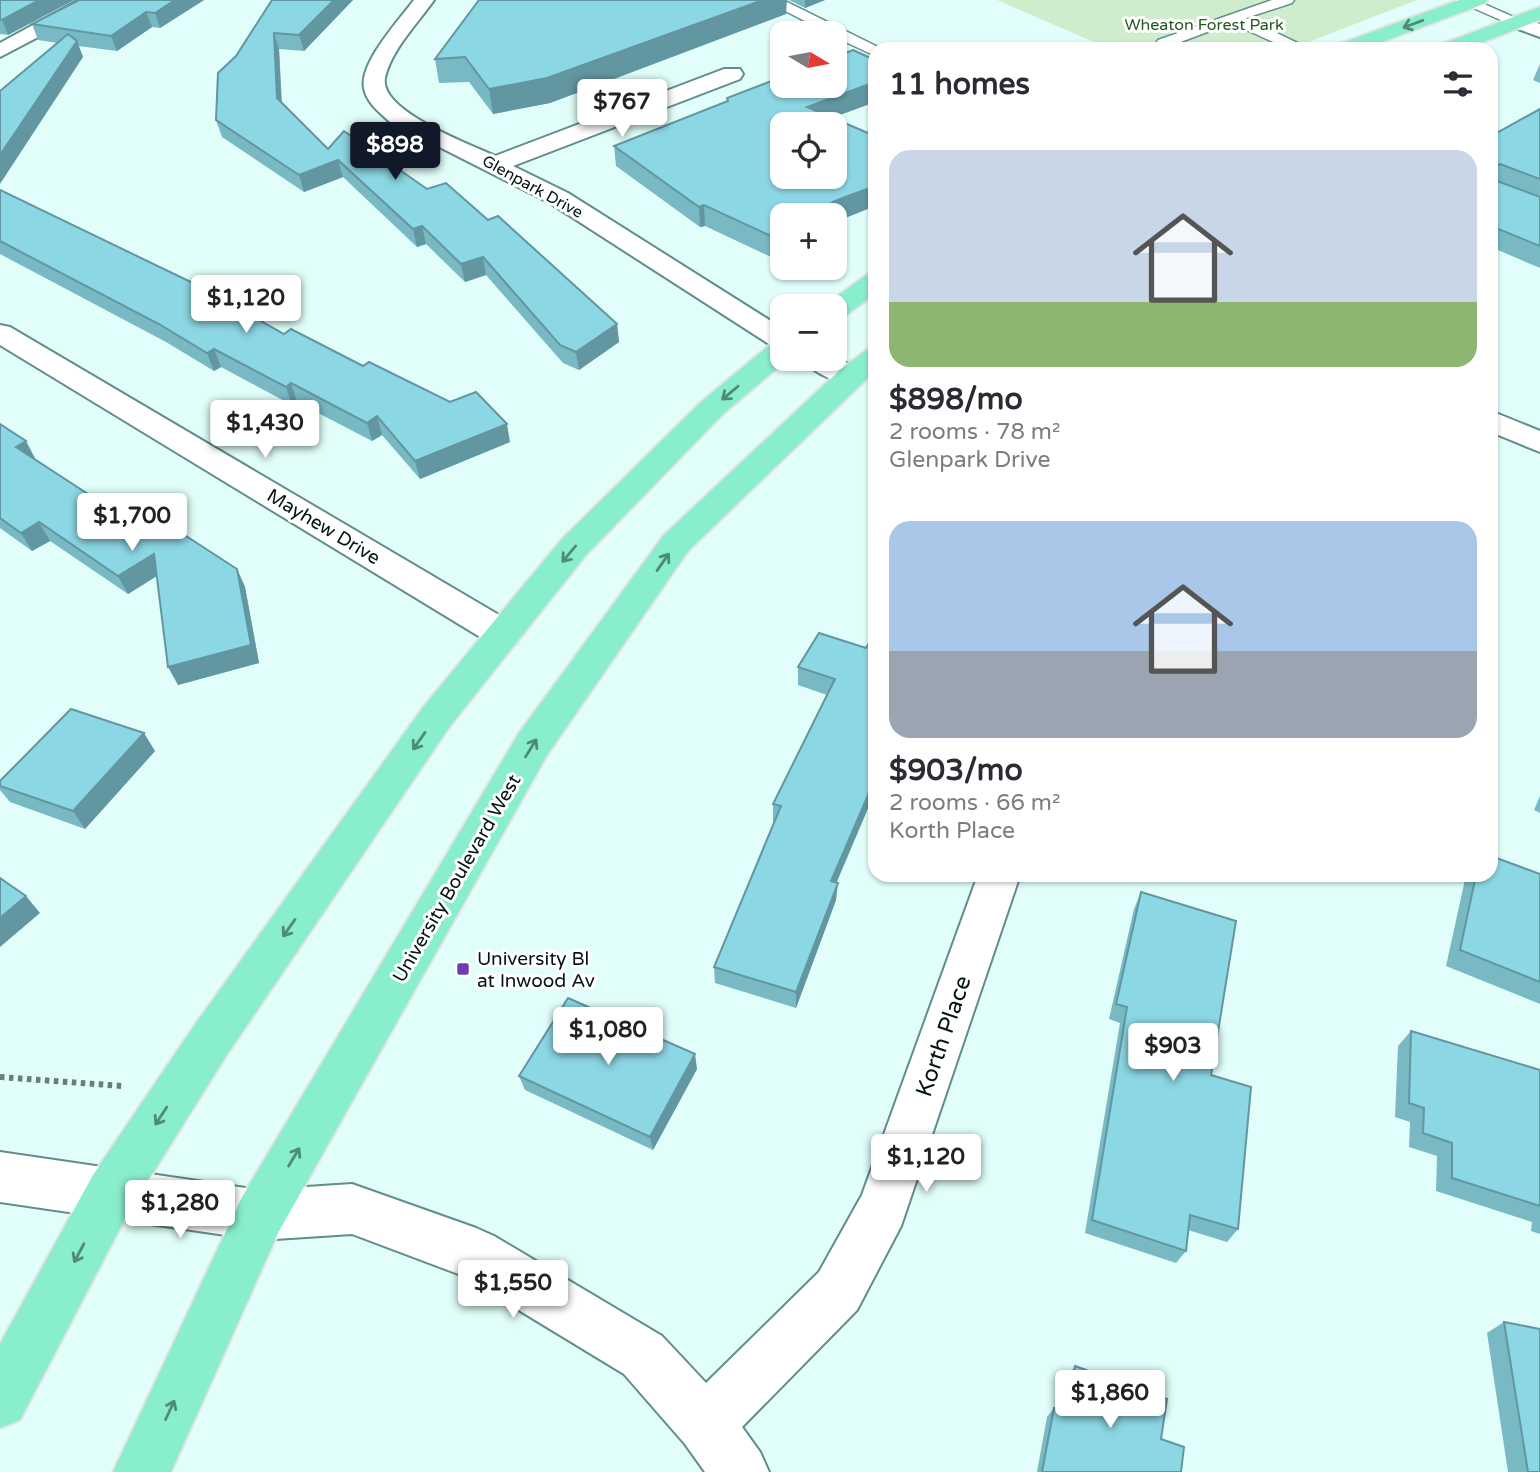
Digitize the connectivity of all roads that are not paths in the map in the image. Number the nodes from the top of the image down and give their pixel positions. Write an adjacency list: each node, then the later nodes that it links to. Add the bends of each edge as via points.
1 (94, 0): 15 (street)
2 (424, 0): 17 (street, Glenpark Drive, via 376,70 374,86 384,105 398,117)
3 (771, 0): 14 (lane)
4 (1287, 0): 7 (lane)
5 (1470, 1): 8 (lane); 12 (main road, one-way to 12)
6 (1540, 13): 8 (main road)
7 (1232, 18): 10 (lane); 11 (lane)
8 (1517, 22): 9 (street); 13 (main road)
9 (1540, 31)
10 (1167, 42)
11 (1286, 42)
12 (1362, 42)
13 (1464, 42)
14 (868, 47)
15 (0, 51)
16 (732, 74): 17 (street)
17 (496, 164): 20 (street, Glenpark Drive, via 559,198)
18 (868, 286): 19 (main road)
19 (847, 301)
20 (770, 332)
21 (0, 333): 26 (street, Mayhew Drive)
22 (770, 359): 26 (main road, one-way to 26, via 712,408 574,547)
23 (840, 371): 30 (main road, University Boulevard West, one-way to 23, via 533,744 676,543)
24 (1498, 423): 25 (street)
25 (1540, 443)
26 (503, 634): 29 (main road, one-way to 29, via 421,738 210,1041)
27 (997, 882): 32 (street, Korth Place, via 883,1208 838,1292)
28 (0, 1177): 29 (street)
29 (111, 1193): 30 (street); 31 (main road, one-way to 31)
30 (260, 1215): 32 (street, via 352,1209 476,1254 643,1355); 33 (main road, University Boulevard West, one-way to 30)
31 (0, 1400)
32 (705, 1424): 34 (street)
33 (142, 1472)
34 (740, 1472)

